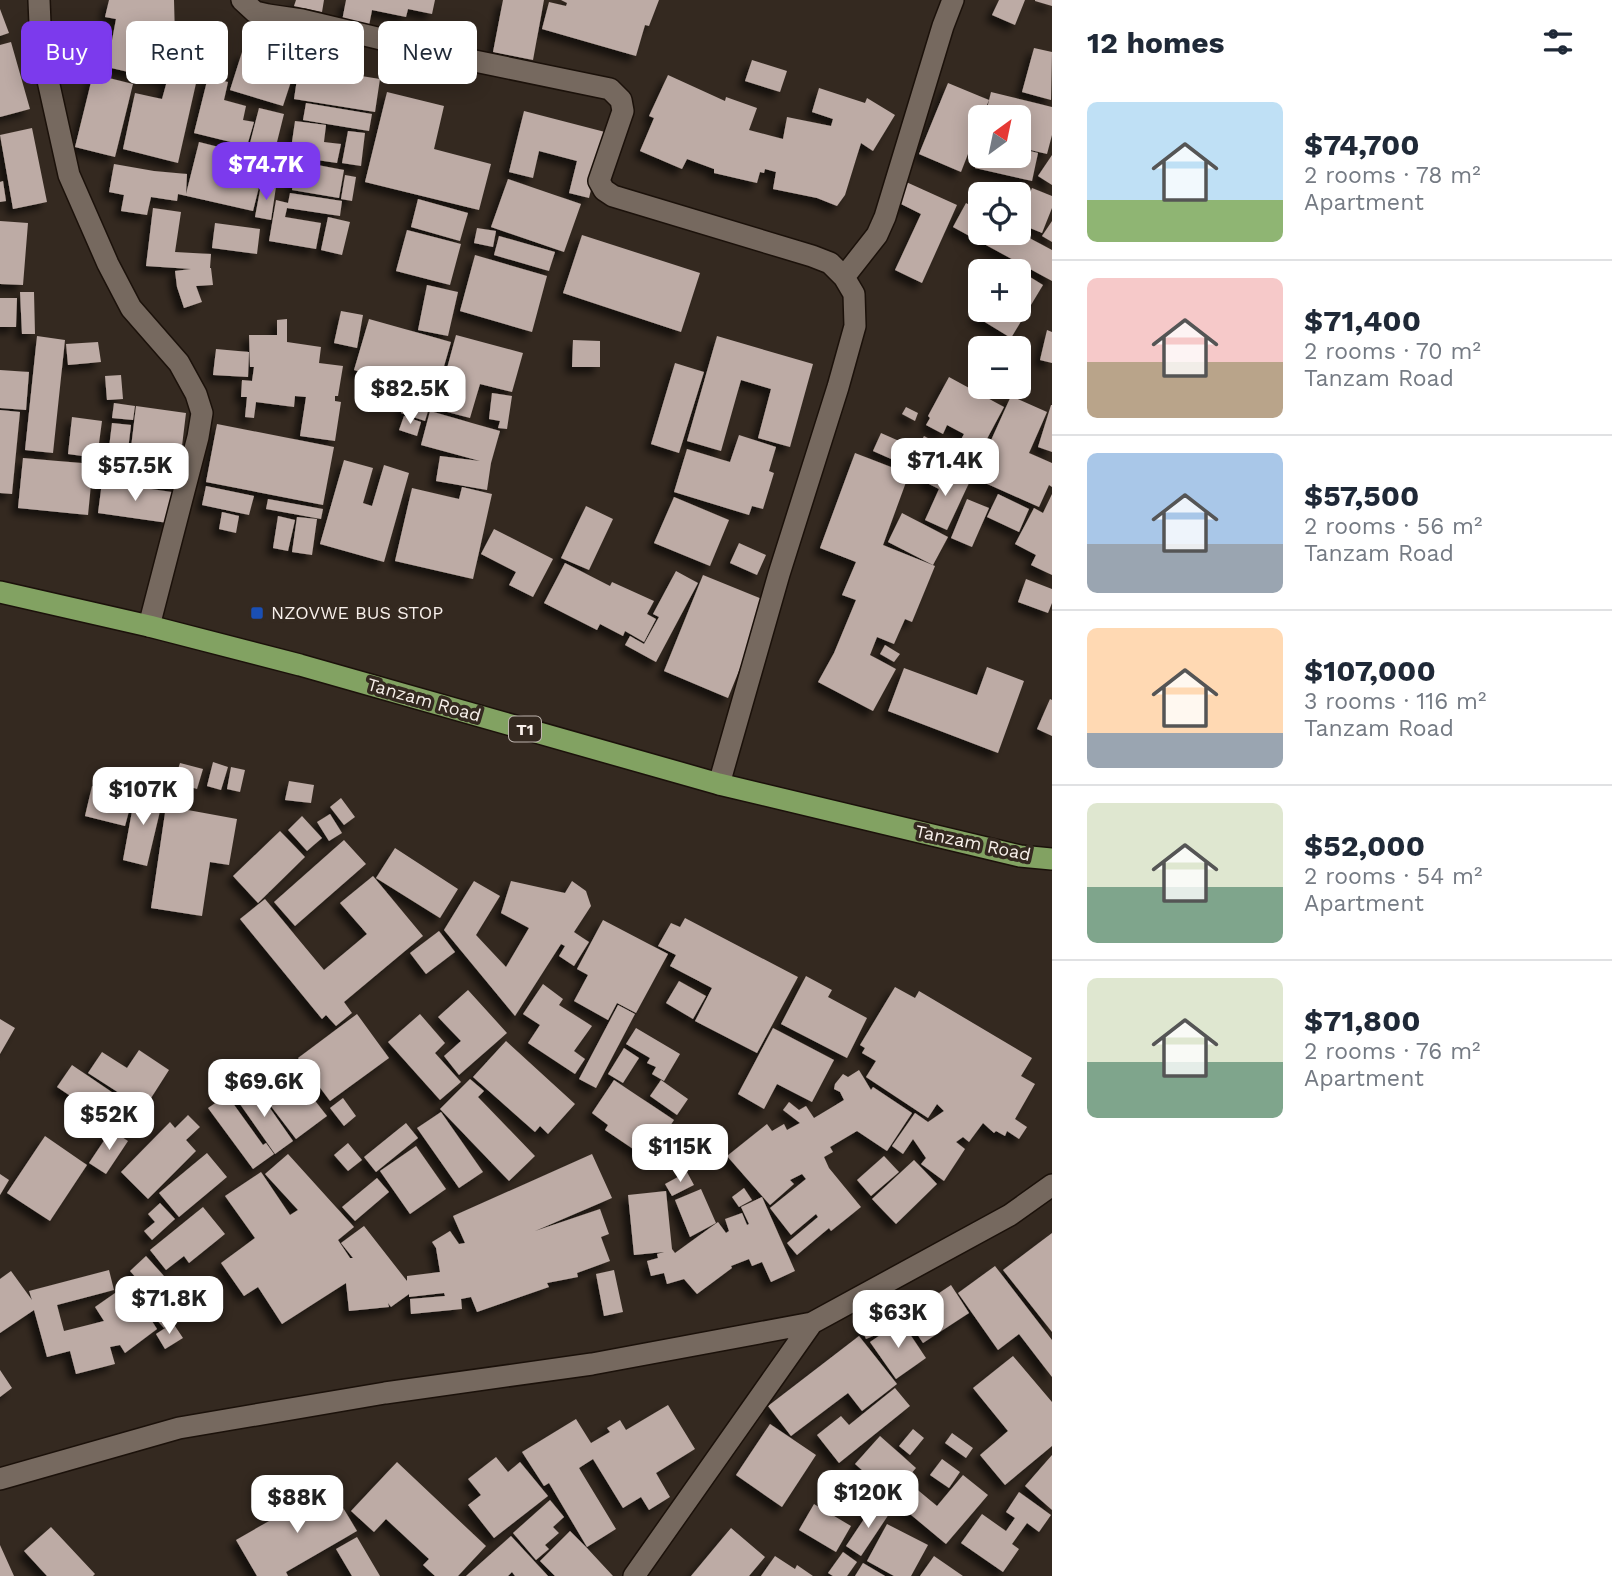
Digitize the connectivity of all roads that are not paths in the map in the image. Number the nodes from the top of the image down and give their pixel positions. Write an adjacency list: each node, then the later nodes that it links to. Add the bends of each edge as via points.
1 (39, 0): 6 (street, via 41,48 69,176 131,308 179,363 202,413)
2 (242, 0): 4 (street, via 255,12 610,89 621,100 623,111 599,181 604,190 812,256 830,263)
3 (953, 0): 4 (street, via 885,217)
4 (845, 277): 7 (street, via 854,294 855,326)
5 (0, 592): 6 (highway, Tanzam Road / T1)
6 (149, 626): 7 (highway, Tanzam Road / T1)
7 (719, 784): 8 (highway, Tanzam Road / T1, via 1020,856)
8 (1052, 859)
9 (1052, 1185): 10 (street, via 1010,1215)
10 (812, 1324): 11 (street, via 179,1429); 12 (street)
11 (0, 1479)
12 (634, 1576)

